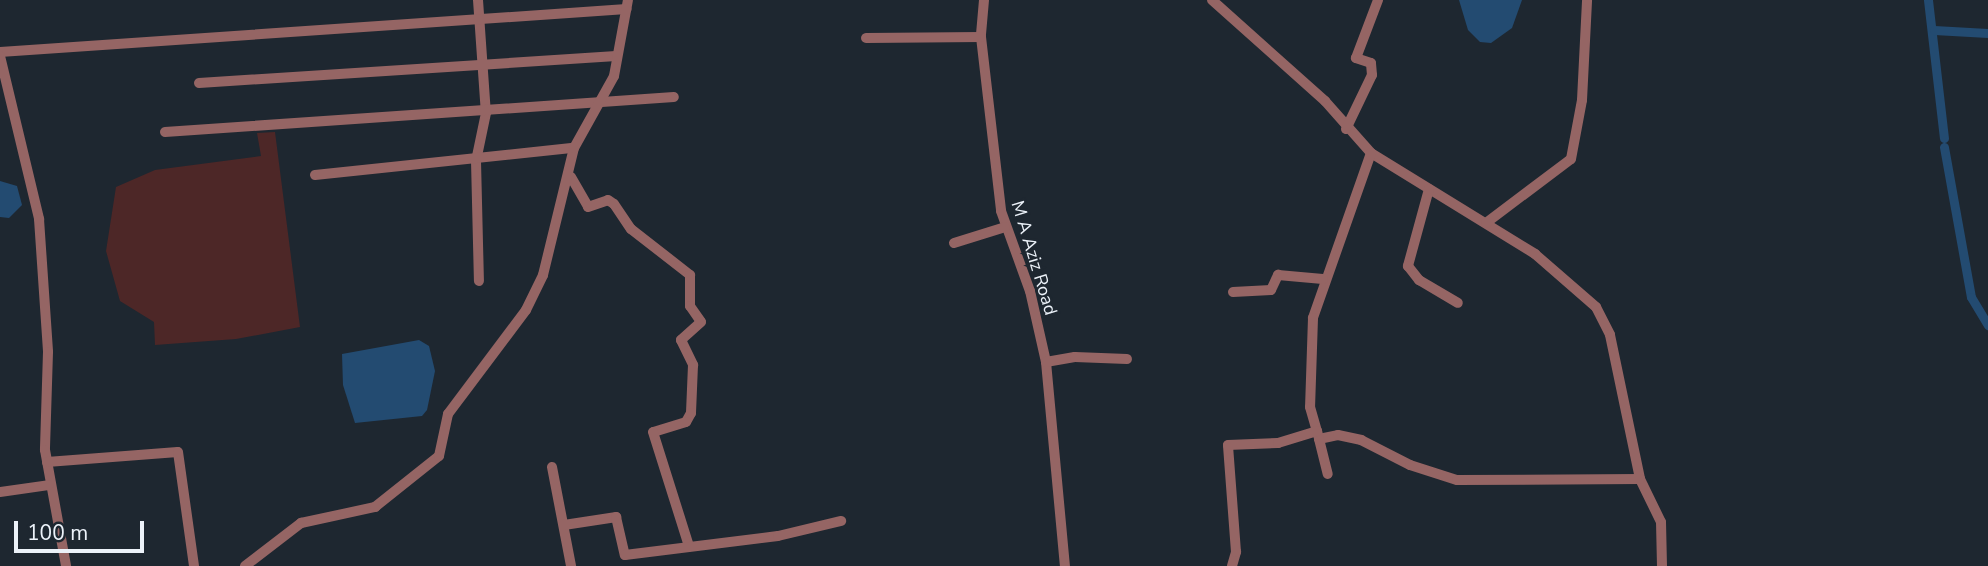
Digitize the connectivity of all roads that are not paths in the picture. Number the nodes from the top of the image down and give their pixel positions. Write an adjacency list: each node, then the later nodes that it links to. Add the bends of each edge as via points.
1 (478, 0): 7 (street)
2 (984, 0): 8 (street, M A Aziz Road)
3 (1212, 0): 17 (street, via 1325,101)
4 (1378, 0): 17 (street, via 1356,58 1371,63 1372,75)
5 (1587, 0): 25 (street, via 1582,100 1571,159)
6 (628, 5): 7 (street); 11 (street)
7 (479, 21): 10 (street); 12 (street)
8 (981, 37): 9 (street); 26 (street, M A Aziz Road)
9 (866, 38)
10 (0, 54): 35 (street, via 39,219 48,352)
11 (617, 56): 12 (street); 15 (street, via 614,76)
12 (484, 66): 13 (street); 16 (street)
13 (199, 83)
14 (674, 97): 15 (street)
15 (600, 103): 16 (street); 19 (street)
16 (486, 113): 18 (street); 21 (street)
17 (1346, 129): 20 (street)
18 (165, 132)
19 (573, 148): 21 (street); 23 (street)
20 (1371, 153): 24 (street); 28 (street, via 1346,229)
21 (476, 161): 22 (street); 29 (street)
22 (315, 175)
23 (571, 177): 43 (street, via 588,207 608,200 614,204 631,229 690,275 690,306 701,322 681,340 693,365 691,413 685,422 653,432); 46 (street, via 534,296 448,414 439,456 375,507 301,523)
24 (1429, 190): 25 (street); 31 (street, via 1408,266 1419,280)
25 (1486, 223): 38 (street, via 1535,254 1604,317)
26 (1004, 227): 27 (street); 33 (street, M A Aziz Road, via 1030,291)
27 (954, 243)
28 (1323, 279): 30 (street, via 1278,275 1271,290); 34 (street, via 1309,367)
29 (479, 281)
30 (1233, 292)
31 (1458, 303)
32 (1127, 359): 33 (street, via 1075,357)
33 (1046, 362): 48 (street, M A Aziz Road)
34 (1318, 435): 37 (street); 38 (street, via 1361,440 1410,466 1457,480); 49 (street, via 1278,443 1228,445 1236,552)
35 (47, 462): 39 (street); 45 (street, via 178,452)
36 (552, 467): 42 (street)
37 (1328, 474)
38 (1640, 480): 50 (street, via 1661,522)
39 (49, 485): 40 (street); 44 (street)
40 (0, 492)
41 (841, 522): 43 (street, via 778,536)
42 (564, 525): 43 (street, via 616,517 625,555); 47 (street)
43 (689, 545)
44 (66, 566)
45 (194, 566)
46 (245, 566)
47 (571, 566)
48 (1065, 566)
49 (1232, 566)
50 (1662, 566)

